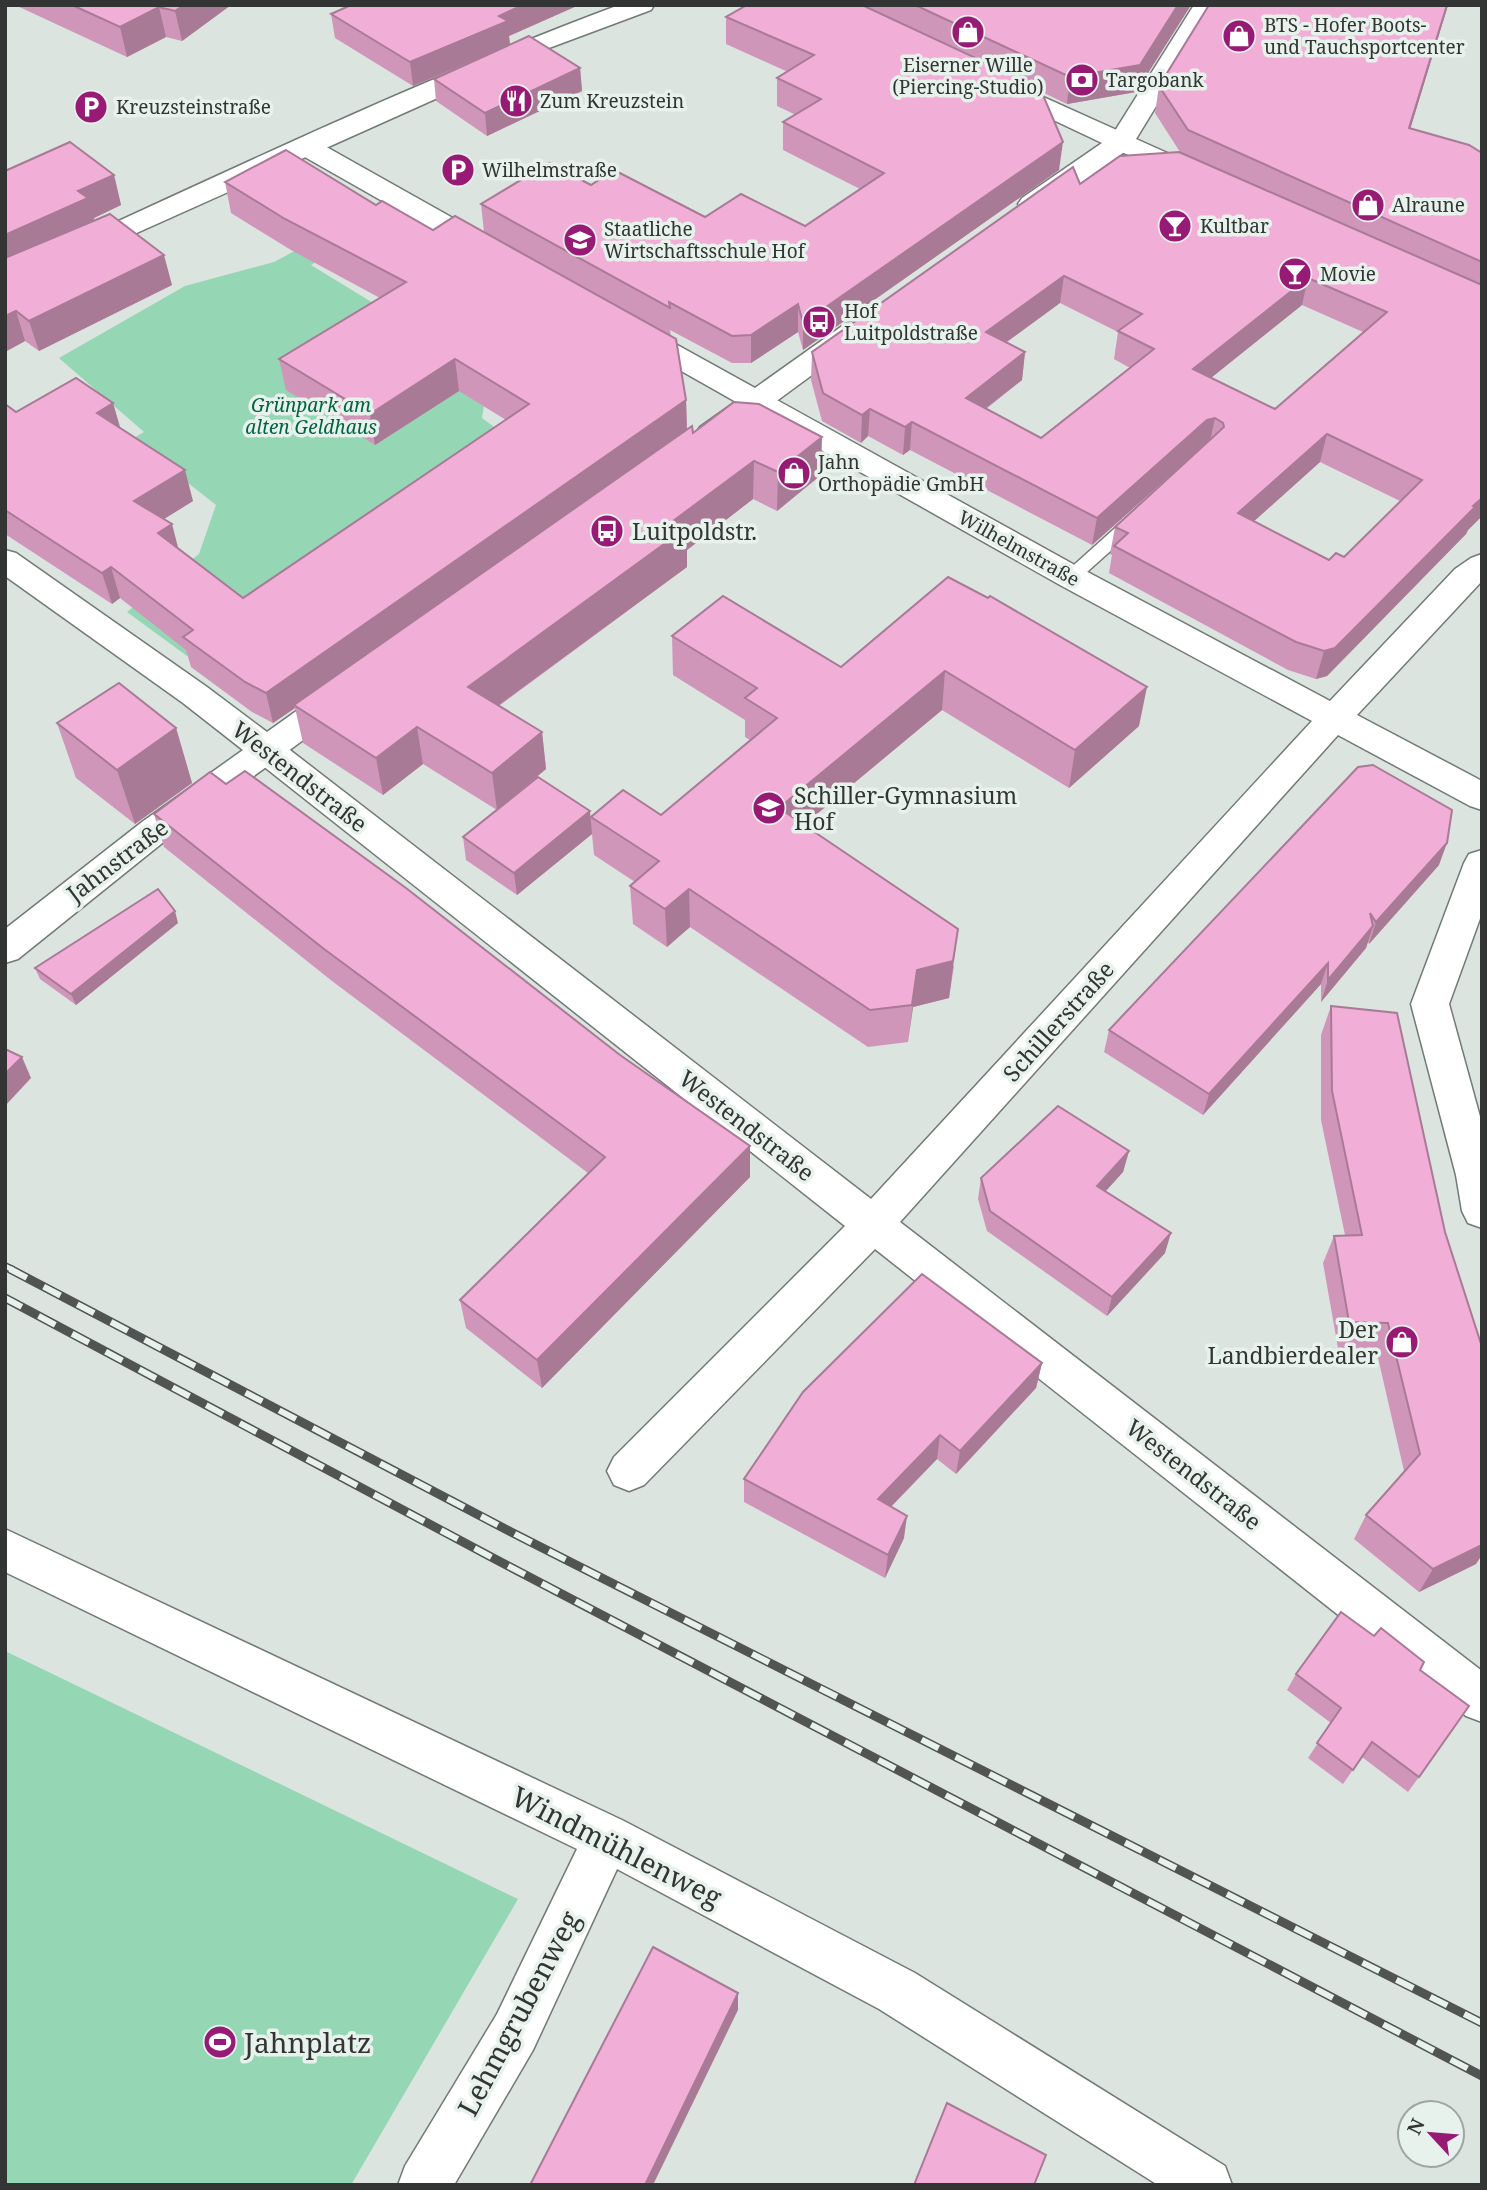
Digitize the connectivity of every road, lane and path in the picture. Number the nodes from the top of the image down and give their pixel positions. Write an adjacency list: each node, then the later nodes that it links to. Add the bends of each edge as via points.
1 (641, 5): 5 (street, via 540,43)
2 (1206, 5): 4 (street)
3 (974, 74): 4 (street)
4 (1121, 142): 6 (street); 7 (street)
5 (305, 146): 8 (street); 9 (street)
6 (1221, 188)
7 (1012, 218)
8 (510, 262)
9 (5, 284)
10 (879, 313): 12 (street)
11 (606, 316): 12 (street, Wilhelmstraße)
12 (757, 401): 13 (street); 17 (street, Wilhelmstraße)
13 (689, 449)
14 (1141, 513): 17 (lane)
15 (5, 560): 20 (street, Westendstraße)
16 (1482, 565): 19 (street, Schillerstraße, via 1465,577)
17 (1071, 577): 19 (street, Wilhelmstraße)
18 (366, 678): 20 (street, Jahnstraße)
19 (1334, 718): 21 (street, Wilhelmstraße); 25 (street, Schillerstraße)
20 (265, 749): 23 (street, Jahnstraße); 25 (street, Westendstraße)
21 (1482, 797)
22 (1482, 863): 24 (street, via 1430,1004)
23 (5, 949)
24 (1482, 1211)
25 (874, 1223): 26 (street, Schillerstraße); 28 (street, Westendstraße)
26 (629, 1471)
27 (5, 1550): 29 (street, Windmühlenweg)
28 (1482, 1700)
29 (607, 1838): 30 (street, Lehmgrubenweg, via 515,2032); 31 (street, Windmühlenweg, via 897,1991)
30 (424, 2185)
31 (1206, 2185)

